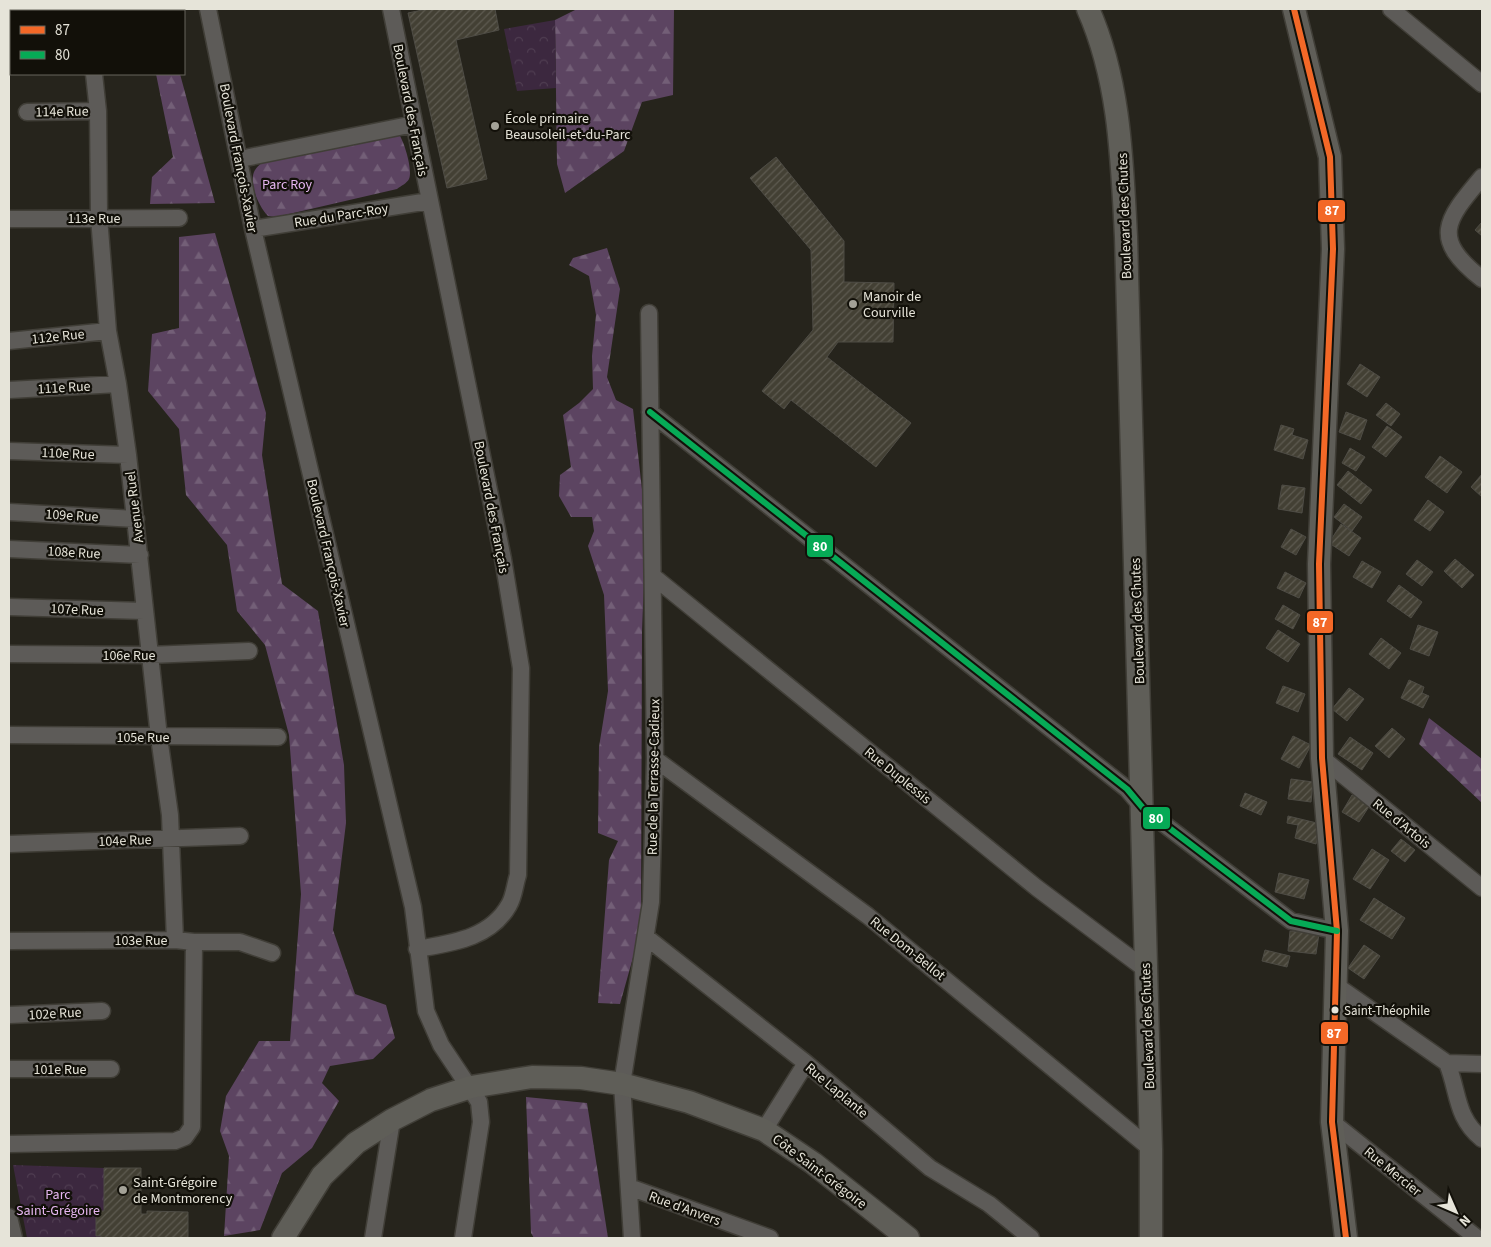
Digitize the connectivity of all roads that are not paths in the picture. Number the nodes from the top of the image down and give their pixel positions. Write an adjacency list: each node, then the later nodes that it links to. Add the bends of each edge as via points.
1 (208, 9): 11 (street, Boulevard François-Xavier)
2 (392, 9): 10 (street, Boulevard des Français)
3 (1088, 9): 42 (street, Boulevard des Chutes, via 1111,81 1120,128)
4 (1294, 9): 40 (street, via 1331,166 1333,249 1319,564)
5 (1391, 9): 7 (street)
6 (94, 75): 8 (street, Avenue Ruel)
7 (1482, 84)
8 (98, 111): 9 (street, 114e Rue); 14 (street, Avenue Ruel)
9 (27, 112)
10 (414, 124): 11 (street); 13 (street, Boulevard des Français)
11 (240, 159): 17 (street, Boulevard François-Xavier)
12 (1482, 177): 18 (street, via 1456,209 1448,225 1449,241 1459,258)
13 (429, 201): 17 (street, Rue du Parc-Roy); 52 (street, Boulevard des Français, via 503,559 521,668 518,875 510,904 493,925 466,940)
14 (99, 217): 15 (street, 113e Rue); 16 (street, 113e Rue); 20 (street, Avenue Ruel)
15 (179, 218)
16 (9, 219)
17 (253, 229): 52 (street, Boulevard François-Xavier, via 412,907)
18 (1482, 279)
19 (648, 313): 24 (street, Rue de la Terrasse-Cadieux)
20 (108, 331): 21 (street, 112e Rue); 22 (street, Avenue Ruel)
21 (9, 341)
22 (118, 384): 23 (street, 111e Rue); 26 (street, Avenue Ruel)
23 (9, 390)
24 (650, 412): 31 (street, Rue de la Terrasse-Cadieux); 42 (street, via 1127,789)
25 (9, 452): 26 (street, 110e Rue)
26 (128, 456): 28 (street, Avenue Ruel)
27 (9, 512): 28 (street, 109e Rue)
28 (136, 519): 30 (street, Avenue Ruel)
29 (9, 549): 30 (street, 108e Rue)
30 (140, 555): 33 (street, Avenue Ruel)
31 (654, 577): 41 (street, Rue de la Terrasse-Cadieux); 54 (street, Rue Duplessis, via 1037,888)
32 (9, 608): 33 (street, 107e Rue)
33 (144, 611): 36 (street, Avenue Ruel)
34 (249, 651): 36 (street, 106e Rue)
35 (9, 654): 36 (street, 106e Rue)
36 (150, 655): 38 (street, Avenue Ruel)
37 (9, 736): 38 (street, 105e Rue)
38 (159, 737): 39 (street, 105e Rue); 44 (street, Avenue Ruel, via 170,815)
39 (278, 737)
40 (1322, 758): 46 (street, Rue d'Artois); 47 (street)
41 (655, 759): 48 (street, Rue de la Terrasse-Cadieux, via 651,902); 70 (street, Rue Dom-Bellot, via 868,916)
42 (1143, 808): 47 (street, via 1291,921); 54 (street, Boulevard des Chutes)
43 (240, 836): 44 (street, 104e Rue)
44 (170, 839): 45 (street, 104e Rue); 49 (street, Avenue Ruel)
45 (9, 844)
46 (1482, 888)
47 (1337, 931): 55 (street)
48 (646, 937): 58 (street, Rue Laplante); 63 (street, Rue de la Terrasse-Cadieux)
49 (175, 940): 50 (street, 103e Rue); 51 (street, 103e Rue)
50 (9, 941)
51 (194, 942): 53 (street, 103e Rue, via 240,942); 69 (street, via 192,1127 185,1137 166,1142)
52 (418, 949): 64 (street, Boulevard François-Xavier, via 426,1011 434,1030)
53 (272, 953)
54 (1146, 969): 70 (street, Boulevard des Chutes)
55 (1337, 986): 59 (street); 66 (street)
56 (102, 1010): 57 (street, 102e Rue)
57 (9, 1015)
58 (806, 1063): 67 (street); 80 (street, Rue Laplante, via 930,1168 989,1204)
59 (1447, 1063): 60 (street); 68 (street, via 1459,1110)
60 (1482, 1064)
61 (9, 1068): 62 (street, 101e Rue)
62 (110, 1069)
63 (622, 1084): 64 (street, Côte Saint-Grégoire, via 581,1078 532,1077); 67 (street, Côte Saint-Grégoire, via 689,1102); 71 (street, Rue de la Terrasse-Cadieux)
64 (471, 1087): 65 (street, Côte Saint-Grégoire, via 431,1100); 76 (street, Boulevard François-Xavier, via 479,1102 481,1122)
65 (392, 1120): 74 (street, Côte Saint-Grégoire, via 356,1144 322,1176); 75 (street)
66 (1332, 1122): 82 (street); 83 (street, Rue Mercier)
67 (764, 1130): 79 (street, Côte Saint-Grégoire, via 813,1163)
68 (1482, 1139)
69 (9, 1144)
70 (1151, 1149): 81 (street, Boulevard des Chutes)
71 (629, 1188): 77 (street, Rue de la Terrasse-Cadieux); 78 (street, Rue d'Anvers)
72 (9, 1217): 73 (street)
73 (14, 1238)
74 (283, 1238)
75 (373, 1238)
76 (463, 1238)
77 (632, 1238)
78 (770, 1238)
79 (908, 1238)
80 (1030, 1238)
81 (1151, 1238)
82 (1346, 1238)
83 (1477, 1238)

